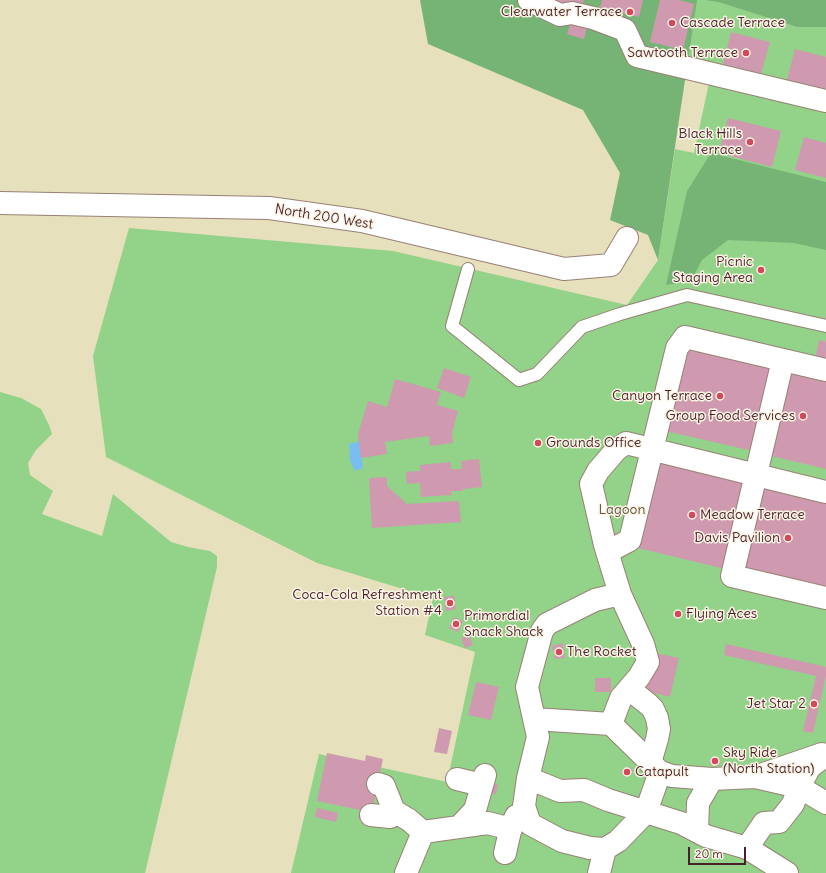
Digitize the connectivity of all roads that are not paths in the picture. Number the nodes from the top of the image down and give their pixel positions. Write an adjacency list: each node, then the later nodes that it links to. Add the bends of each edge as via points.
1 (535, 1): 2 (street, via 560,15 572,13 626,30 637,56)
2 (826, 101)
3 (0, 203): 4 (street, North 200 West, via 270,208 362,221 564,269 610,265)
4 (627, 238)
5 (468, 269): 6 (lane, via 452,326 519,380 537,374 582,327 687,295)
6 (826, 326)
7 (783, 360): 8 (street); 9 (street, via 685,337 677,348); 10 (street)
8 (826, 370)
9 (652, 450): 10 (street); 12 (street, via 630,540); 12 (street, via 626,443 616,450 598,471 592,484)
10 (756, 475): 11 (street); 13 (street, via 731,583)
11 (826, 492)
12 (610, 561): 14 (street); 15 (street)
13 (826, 598)
14 (595, 600): 15 (street); 18 (street, via 547,624 542,631 527,687)
15 (627, 600): 16 (street, via 648,662)
16 (629, 689): 17 (street, via 621,698); 20 (street, via 653,709 657,718)
17 (611, 724): 18 (street); 20 (street)
18 (531, 729): 24 (street, via 538,737)
19 (826, 754): 21 (street); 26 (street, via 810,767)
20 (655, 768): 23 (street, via 672,776); 31 (street)
21 (755, 777): 23 (street); 26 (street)
22 (457, 779): 33 (street, via 484,780 475,810)
23 (712, 779): 35 (street, via 698,803)
24 (524, 780): 27 (street, via 560,791 584,790); 29 (street)
25 (378, 784): 30 (street, via 384,786)
26 (798, 787): 28 (street); 39 (street, via 793,804 779,822 764,823)
27 (613, 802): 31 (street); 37 (street)
28 (826, 803)
29 (524, 806): 34 (street); 38 (street, via 530,824 562,841 590,848)
30 (394, 811): 32 (street, via 390,817); 36 (street)
31 (646, 812): 35 (street); 37 (street)
32 (371, 815)
33 (460, 826): 34 (street, via 488,823); 36 (street)
34 (504, 827): 40 (street)
35 (697, 831): 39 (street)
36 (423, 832): 41 (street)
37 (624, 835): 38 (street)
38 (605, 848): 42 (street)
39 (747, 848): 43 (street)
40 (503, 852)
41 (406, 873)
42 (599, 873)
43 (787, 873)

